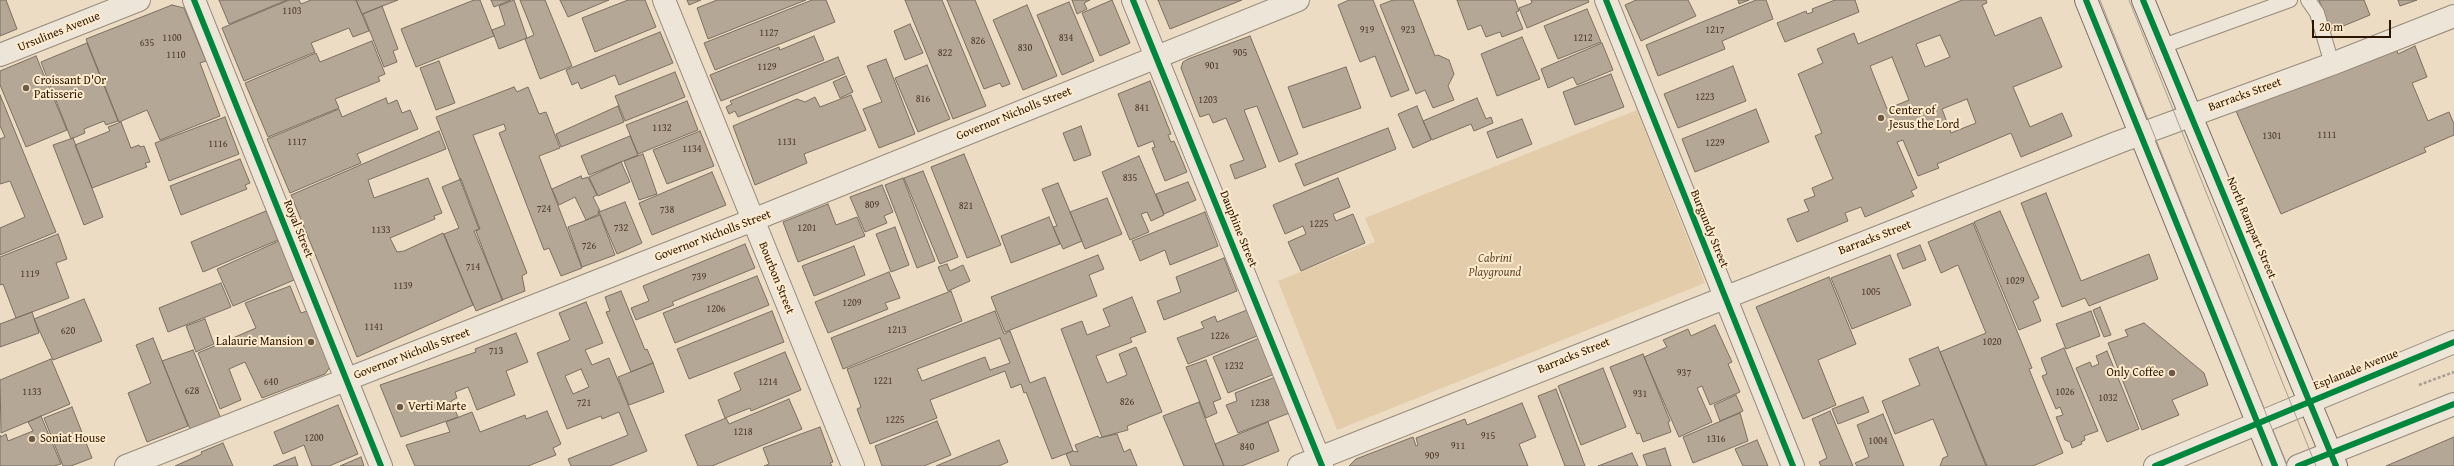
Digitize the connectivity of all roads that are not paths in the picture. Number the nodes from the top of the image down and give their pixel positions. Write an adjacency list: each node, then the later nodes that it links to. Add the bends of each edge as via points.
1 (140, 0): 13 (street, Ursulines Avenue)
2 (194, 0): 21 (street, Royal Street)
3 (664, 0): 18 (street, Bourbon Street)
4 (1133, 0): 14 (street, Dauphine Street)
5 (1298, 0): 14 (street, Governor Nicholls Street)
6 (1606, 0): 19 (street, Burgundy Street)
7 (2086, 0): 17 (street)
8 (2143, 0): 12 (street, North Rampart Street)
9 (2290, 0): 12 (lane)
10 (2308, 0): 15 (lane, via 2317,13)
11 (2454, 16): 15 (street, Barracks Street)
12 (2163, 46): 16 (street, North Rampart Street)
13 (0, 56)
14 (1156, 56): 18 (street, Governor Nicholls Street); 26 (street, Dauphine Street)
15 (2332, 64): 16 (street, Barracks Street)
16 (2191, 115): 17 (street, Barracks Street); 22 (street, North Rampart Street)
17 (2140, 134): 19 (street, Barracks Street); 24 (street)
18 (753, 220): 21 (street, Governor Nicholls Street); 29 (street, Bourbon Street)
19 (1724, 296): 26 (street, Barracks Street); 30 (street, Burgundy Street)
20 (2454, 342): 22 (street, Esplanade Avenue)
21 (346, 379): 27 (street, Governor Nicholls Street); 28 (street, Royal Street)
22 (2310, 401): 24 (street, Esplanade Avenue); 25 (street, North Rampart Street)
23 (2454, 404): 25 (street)
24 (2258, 423): 31 (street, Esplanade Avenue); 32 (street)
25 (2334, 459): 33 (street)
26 (1313, 463)
27 (126, 466)
28 (381, 466)
29 (853, 466)
30 (1793, 466)
31 (2156, 466)
32 (2275, 466)
33 (2298, 466)

